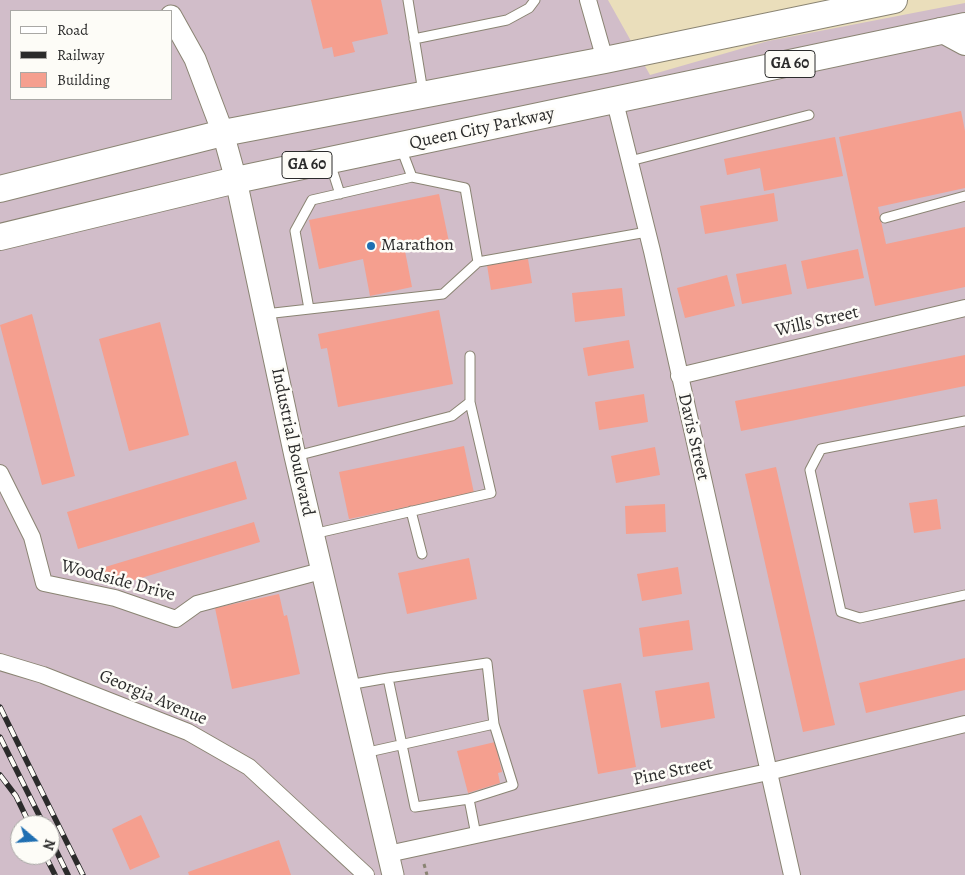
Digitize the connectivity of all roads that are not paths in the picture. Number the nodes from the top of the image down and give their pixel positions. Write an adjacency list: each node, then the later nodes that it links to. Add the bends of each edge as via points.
1 (408, 0): 7 (lane)
2 (535, 0): 7 (lane, via 529,8 507,20)
3 (588, 0): 9 (street, Davis Street)
4 (894, 0): 9 (main road, GA 60)
5 (172, 18): 13 (street, Industrial Boulevard, via 195,60)
6 (953, 28): 8 (main road); 11 (main road, Queen City Parkway / GA 60)
7 (414, 39): 10 (lane)
8 (965, 43)
9 (605, 60): 10 (main road, GA 60); 11 (main road, Davis Street)
10 (424, 95): 13 (main road, GA 60)
11 (615, 102): 14 (main road, Queen City Parkway / GA 60); 16 (street, Davis Street)
12 (809, 115): 16 (lane)
13 (223, 133): 18 (street, Industrial Boulevard); 19 (main road, GA 60)
14 (400, 146): 15 (main road, Queen City Parkway / GA 60); 17 (lane)
15 (330, 160): 18 (main road, Queen City Parkway / GA 60); 20 (lane)
16 (630, 161): 23 (street, Davis Street)
17 (412, 177): 20 (lane); 25 (lane, via 465,188)
18 (236, 180): 24 (main road, Queen City Parkway / GA 60); 28 (street, Industrial Boulevard)
19 (0, 189)
20 (340, 194): 26 (lane, via 312,200 295,231)
21 (965, 196): 22 (lane)
22 (885, 218)
23 (647, 232): 25 (lane); 30 (street, Davis Street)
24 (0, 237)
25 (478, 262): 26 (lane, via 443,294)
26 (309, 308): 28 (lane)
27 (965, 308): 30 (street, Wills Street)
28 (265, 314): 33 (street, Industrial Boulevard)
29 (470, 356): 31 (lane)
30 (679, 376): 47 (street, Davis Street)
31 (470, 402): 33 (lane, via 452,416); 35 (lane, via 491,493)
32 (965, 420): 39 (lane, via 821,449 810,470 842,612 860,618)
33 (295, 456): 36 (street, Industrial Boulevard)
34 (0, 473): 38 (street, Woodside Drive, via 32,537 44,583 115,598 176,619 197,604)
35 (411, 511): 36 (lane); 37 (lane)
36 (313, 534): 38 (street, Industrial Boulevard)
37 (422, 554)
38 (321, 571): 42 (street, Industrial Boulevard)
39 (965, 595)
40 (0, 662): 51 (street, Georgia Avenue, via 44,675 188,732 234,758 249,767)
41 (388, 678): 42 (lane); 43 (lane, via 487,663); 45 (lane)
42 (348, 685): 46 (street, Industrial Boulevard)
43 (494, 724): 45 (lane); 48 (lane, via 513,785)
44 (965, 724): 47 (street, Pine Street)
45 (402, 746): 46 (lane); 48 (lane, via 415,807)
46 (364, 753): 50 (street, Industrial Boulevard)
47 (768, 772): 49 (street, Pine Street); 53 (street, Davis Street)
48 (469, 799): 49 (lane)
49 (476, 835): 50 (street, Pine Street)
50 (388, 854): 52 (street, Industrial Boulevard)
51 (366, 875)
52 (393, 875)
53 (792, 875)

